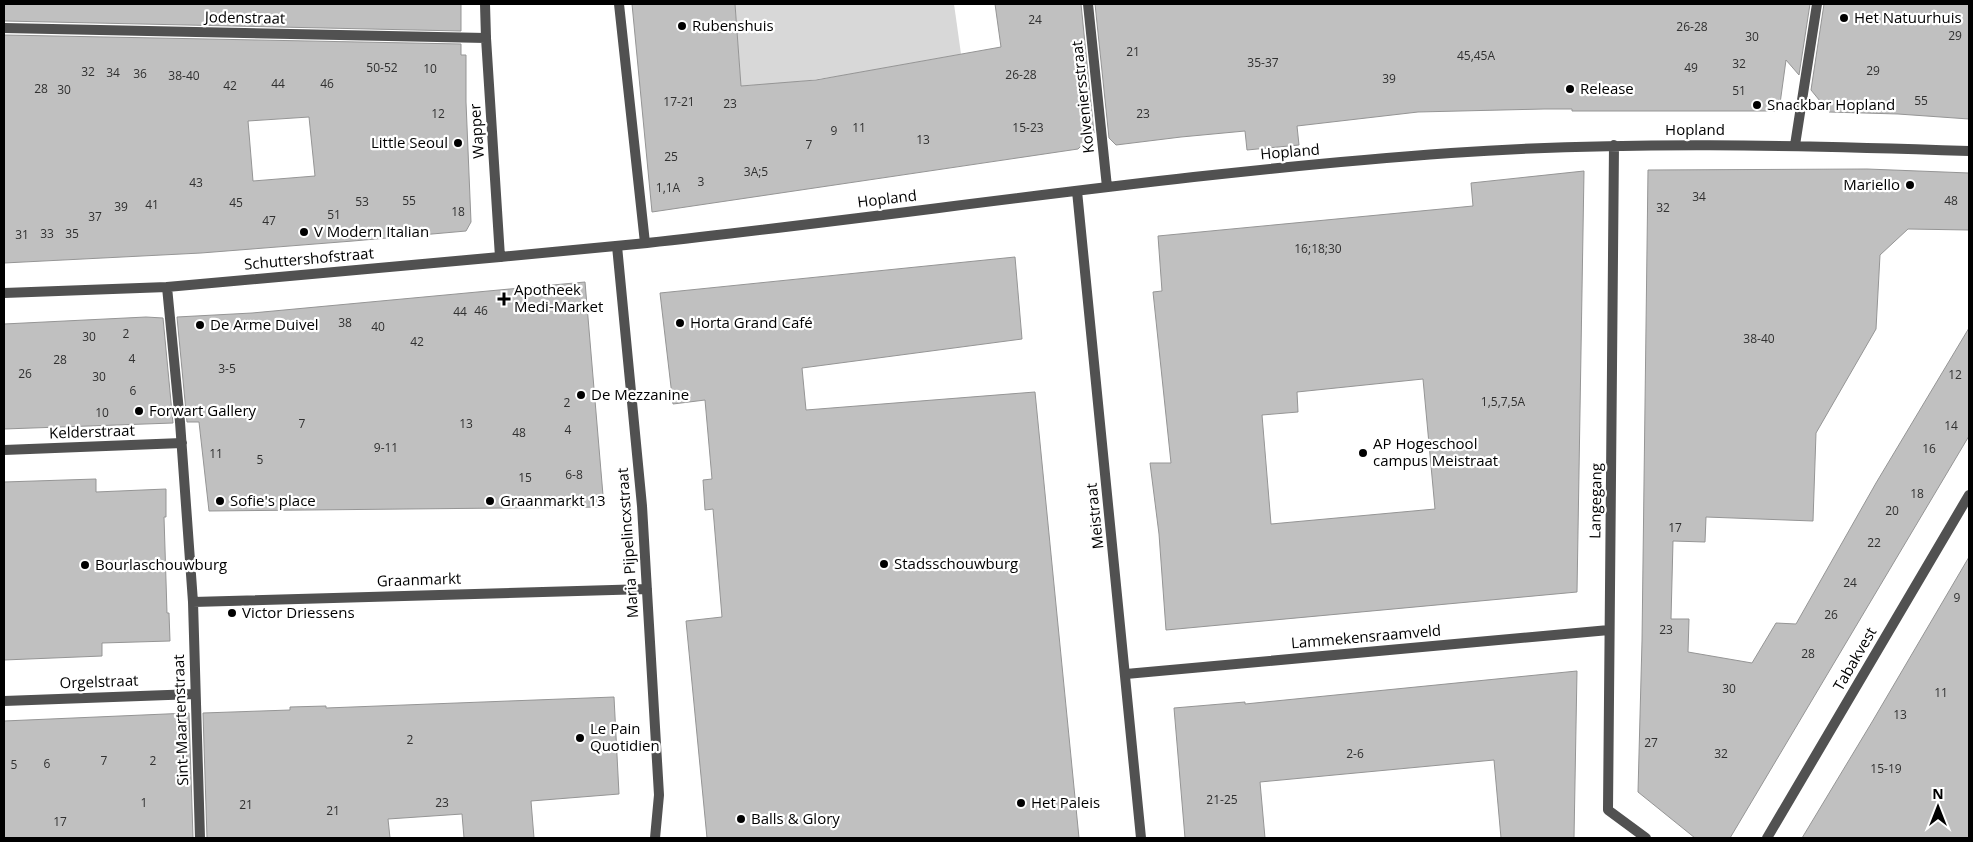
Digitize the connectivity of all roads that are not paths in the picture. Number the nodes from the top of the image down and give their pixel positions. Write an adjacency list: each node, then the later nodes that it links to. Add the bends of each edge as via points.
1 (485, 4): 6 (street, Wapper)
2 (619, 4): 12 (street)
3 (1088, 4): 10 (street, Kolveniersstraat)
4 (1817, 4): 8 (street)
5 (4, 28): 6 (street, Jodenstraat)
6 (486, 38): 14 (street, Wapper)
7 (1614, 145): 8 (street, Hopland); 10 (street, Hopland, via 1452,153 1273,168); 22 (street, Langegang)
8 (1795, 145): 9 (street, Hopland)
9 (1969, 151)
10 (1107, 187): 11 (street, Hopland)
11 (1077, 191): 12 (street, Hopland); 23 (street, Meistraat)
12 (644, 243): 13 (street, Hopland)
13 (617, 246): 14 (street, Schuttershofstraat); 20 (street, Maria Pijpelincxstraat)
14 (500, 257): 15 (street, Schuttershofstraat)
15 (167, 287): 16 (street, Schuttershofstraat); 17 (street, Sint-Maartenstraat)
16 (4, 293)
17 (182, 443): 18 (street, Kelderstraat); 21 (street, Sint-Maartenstraat)
18 (4, 450)
19 (1969, 495): 30 (street, Tabakvest)
20 (647, 589): 21 (street, Graanmarkt); 27 (street, Maria Pijpelincxstraat, via 659,794)
21 (193, 602): 24 (street, Sint-Maartenstraat)
22 (1609, 630): 23 (street, Lammekensraamveld); 29 (street, Langegang, via 1608,810)
23 (1126, 674): 28 (street, Meistraat)
24 (195, 694): 25 (street, Orgelstraat); 26 (street, Sint-Maartenstraat)
25 (4, 701)
26 (200, 838)
27 (656, 838)
28 (1141, 838)
29 (1646, 838)
30 (1767, 838)

